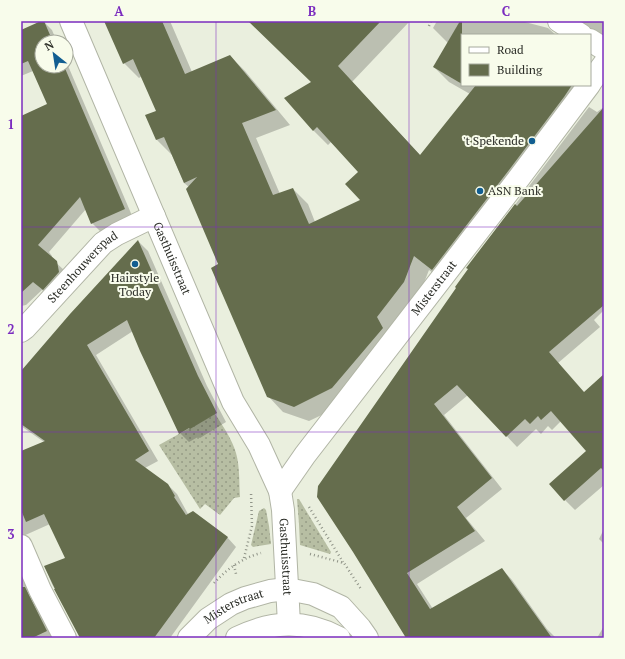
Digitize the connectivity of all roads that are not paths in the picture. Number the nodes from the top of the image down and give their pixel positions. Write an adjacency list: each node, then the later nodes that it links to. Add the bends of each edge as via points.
1 (72, 21): 9 (street, Gasthuisstraat)
2 (559, 21): 3 (street)
3 (579, 34)
4 (591, 41): 5 (street)
5 (604, 49)
6 (604, 64): 7 (street, Misterstraat)
7 (591, 81)
8 (588, 86): 11 (street, Misterstraat)
9 (154, 216): 10 (street, Steenhouwerspad, via 103,243); 11 (street, Gasthuisstraat, via 233,402 259,445)
10 (21, 331)
11 (280, 491): 13 (street, Gasthuisstraat)
12 (21, 546): 15 (street)
13 (287, 589): 14 (street, Gasthuisstraat); 16 (street, Misterstraat, via 270,591 231,604 208,619); 19 (street, Misterstraat, via 312,594 341,607)
14 (289, 624): 17 (street, via 252,631); 18 (street, via 307,626)
15 (64, 638)
16 (189, 638)
17 (237, 638)
18 (339, 638)
19 (367, 638)

